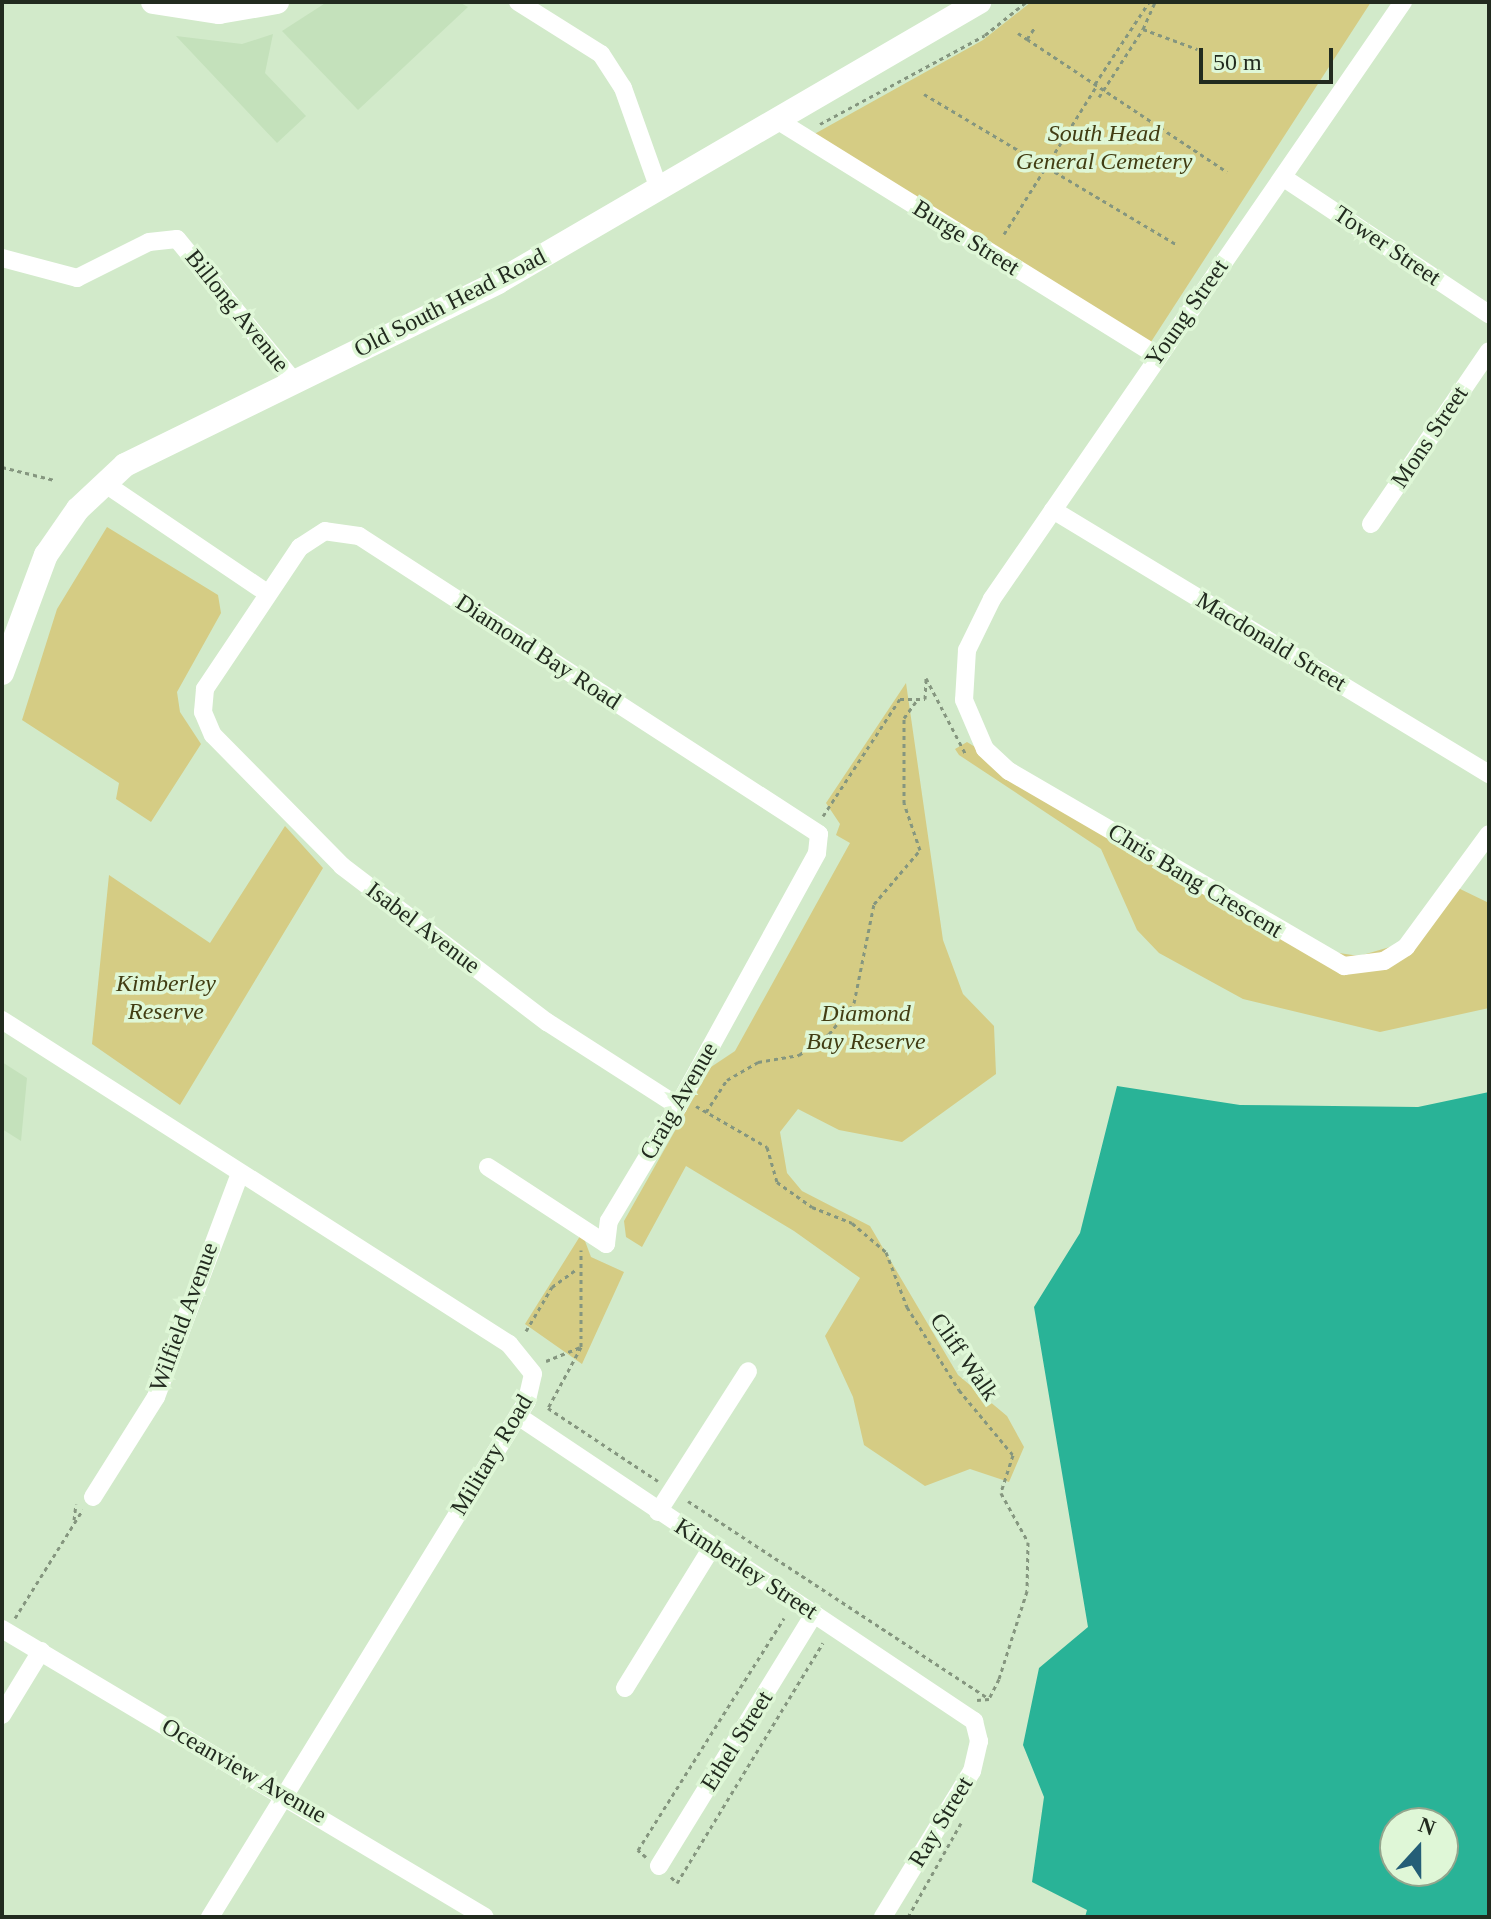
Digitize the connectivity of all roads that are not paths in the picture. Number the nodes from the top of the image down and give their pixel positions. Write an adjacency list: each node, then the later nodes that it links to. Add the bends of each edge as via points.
1 (153, 2): 2 (main road, via 219,12)
2 (276, 2)
3 (518, 2): 8 (street, via 601,54 623,88)
4 (979, 2): 6 (main road, Old South Head Road)
5 (1403, 2): 7 (street, Young Street)
6 (777, 120): 8 (main road, Old South Head Road); 12 (street, Burge Street)
7 (1284, 178): 10 (street, Tower Street); 12 (street, Young Street)
8 (659, 189): 13 (main road, Old South Head Road, via 498,282)
9 (2, 258): 13 (street, Billong Avenue, via 77,278 149,242 177,239)
10 (1489, 314)
11 (1489, 351): 16 (street, Mons Street)
12 (1156, 355): 15 (street, Young Street)
13 (293, 380): 14 (main road, Old South Head Road, via 152,448)
14 (104, 483): 17 (street); 19 (main road, Old South Head Road, via 46,555)
15 (1053, 510): 18 (street, Young Street); 21 (street, Macdonald Street)
16 (1371, 524)
17 (267, 593): 20 (street, Diamond Bay Road, via 205,689); 22 (street, Diamond Bay Road, via 312,537 325,531 359,536)
18 (976, 626): 23 (street, Chris Bang Crescent, via 964,700 985,749 1009,771 1318,956 1344,966 1384,961 1406,947)
19 (2, 673)
20 (203, 712): 25 (street, Isabel Avenue, via 213,735 342,866 547,1022)
21 (1489, 774)
22 (819, 834): 25 (street, Craig Avenue, via 817,853)
23 (1489, 834)
24 (2, 1020): 27 (street, Military Road)
25 (680, 1102): 26 (street, Craig Avenue, via 609,1221 606,1244)
26 (488, 1167)
27 (240, 1173): 29 (street, Military Road, via 528,1361 532,1390); 30 (street, Wilfield Avenue, via 156,1397)
28 (748, 1371): 31 (street)
29 (518, 1416): 31 (street, Kimberley Street); 39 (street, Military Road)
30 (85, 1495)
31 (658, 1512): 32 (street, Kimberley Street)
32 (712, 1547): 33 (street, Kimberley Street); 36 (street)
33 (814, 1614): 38 (street, Kimberley Street); 40 (street, Ethel Street)
34 (4, 1630): 35 (street, Oceanview Avenue)
35 (41, 1651): 37 (street); 39 (street, Oceanview Avenue)
36 (625, 1688)
37 (2, 1715)
38 (969, 1715): 43 (street, Ray Street, via 979,1741 972,1771)
39 (284, 1796): 41 (street, Military Road); 42 (street, Oceanview Avenue)
40 (659, 1866)
41 (210, 1917)
42 (485, 1917)
43 (883, 1917)

